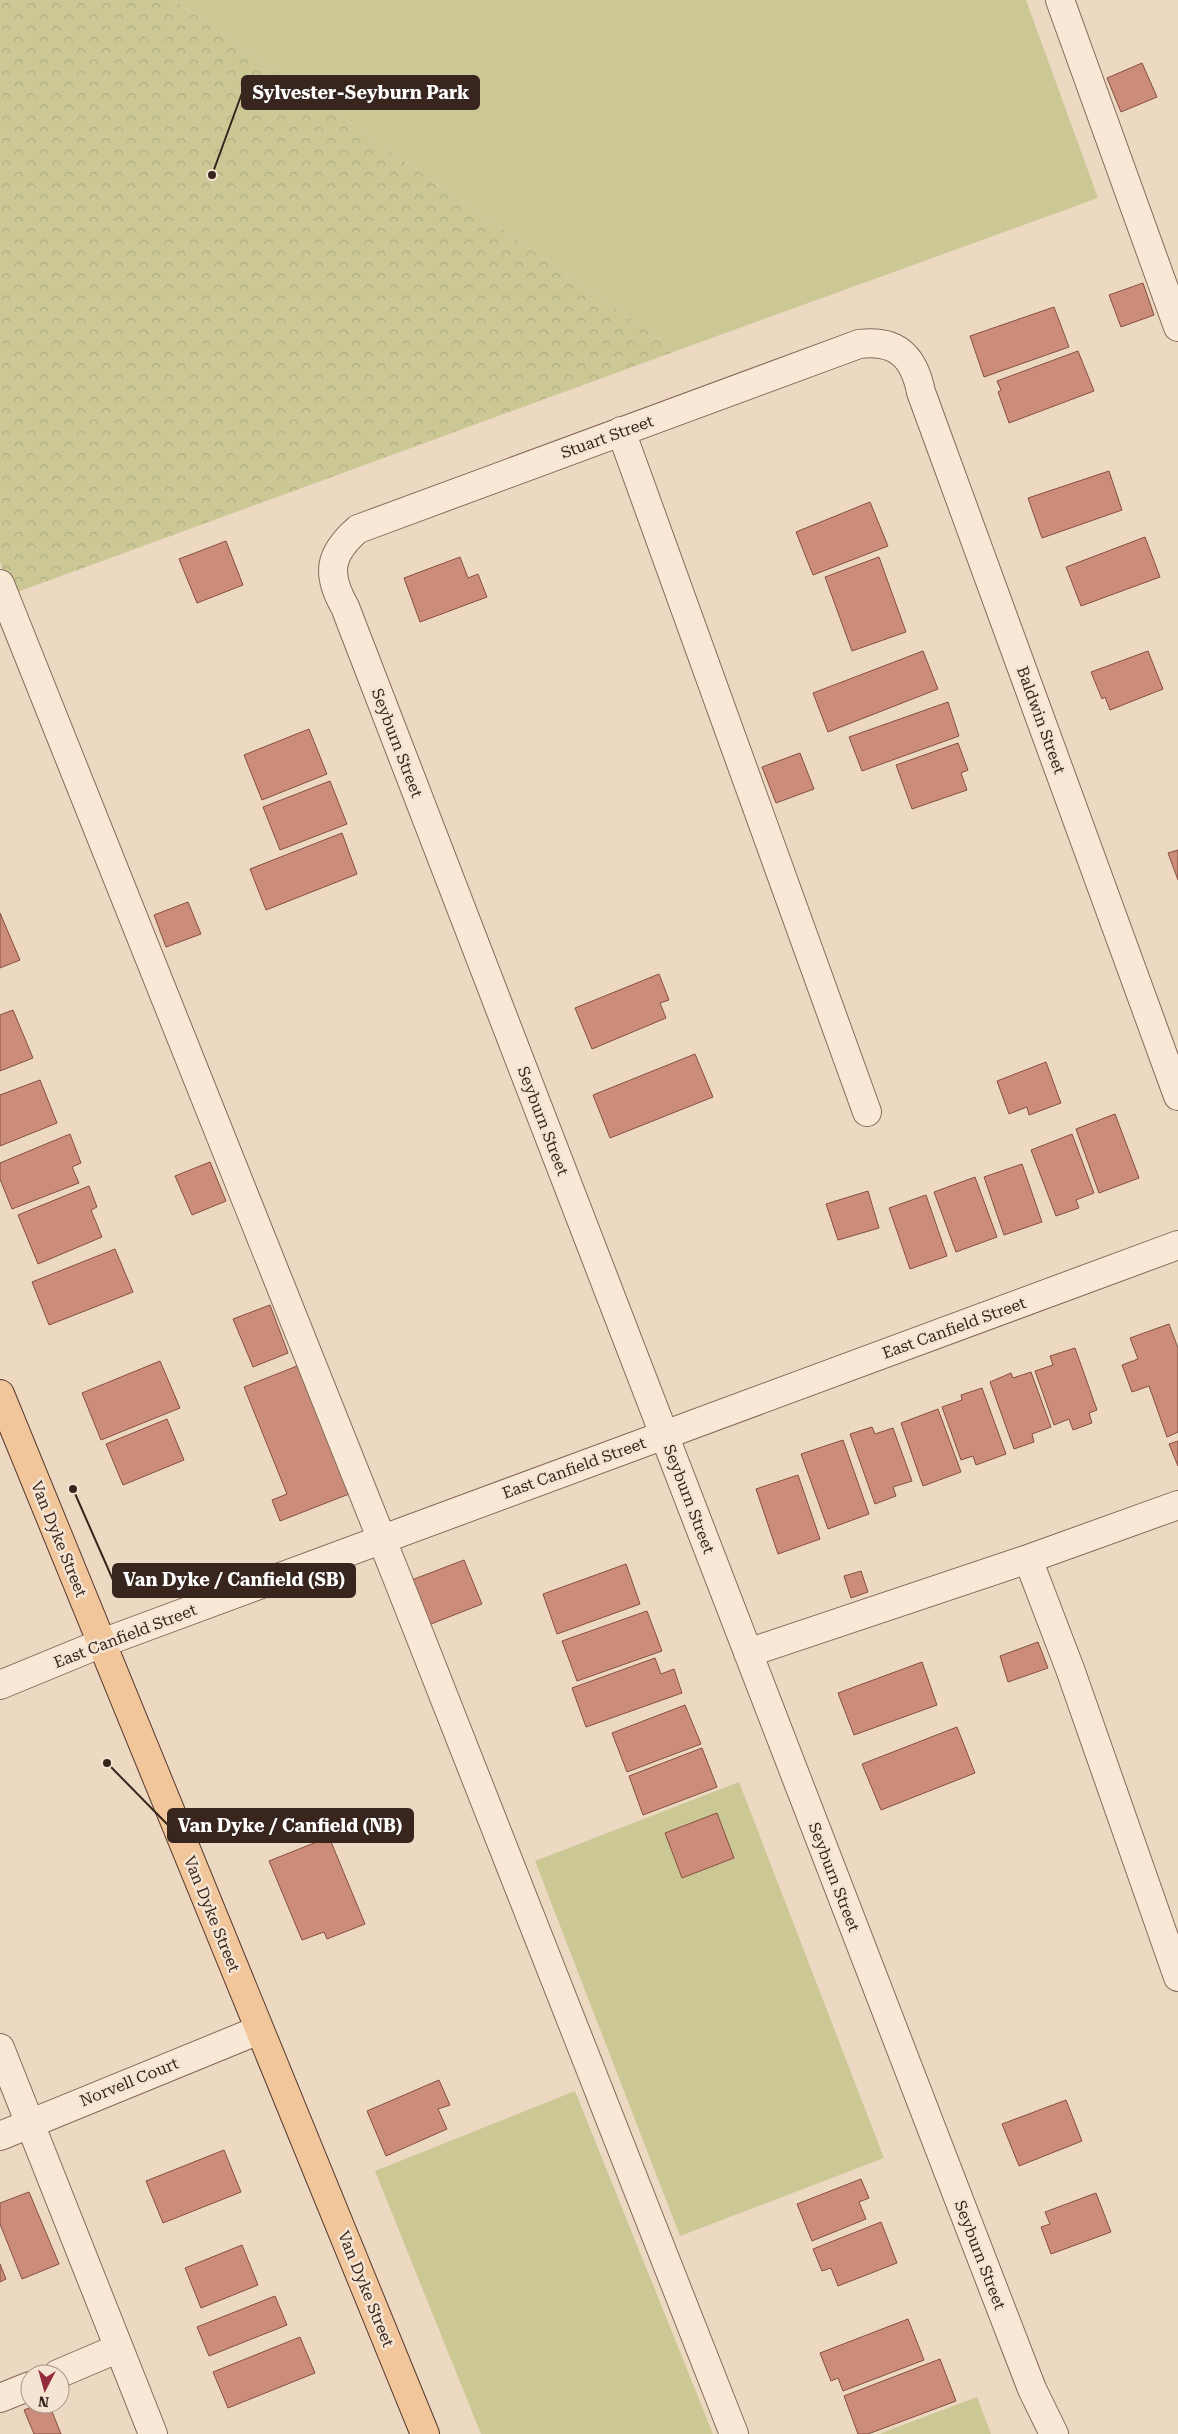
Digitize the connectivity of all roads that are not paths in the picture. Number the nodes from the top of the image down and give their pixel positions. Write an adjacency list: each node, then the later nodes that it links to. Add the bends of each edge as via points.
1 (1060, 0): 2 (street)
2 (1178, 326)
3 (897, 349): 4 (street, Stuart Street, via 885,344 859,344); 7 (street, Baldwin Street, via 917,372 925,402)
4 (622, 431): 5 (street, Stuart Street, via 358,529 342,542); 8 (street)
5 (333, 562): 11 (street, Seyburn Street, via 335,590 345,607)
6 (0, 584): 13 (street)
7 (1178, 1096)
8 (867, 1112)
9 (1178, 1245): 11 (street, East Canfield Street)
10 (0, 1394): 15 (main road, Van Dyke Street)
11 (664, 1435): 13 (street, East Canfield Street); 16 (street, Seyburn Street)
12 (1178, 1505): 14 (street)
13 (382, 1540): 15 (street, East Canfield Street); 29 (street)
14 (1028, 1559): 16 (street); 18 (street, via 1070,1668)
15 (102, 1643): 17 (street, East Canfield Street); 19 (main road, Van Dyke Street)
16 (748, 1653): 30 (street, Seyburn Street, via 1029,2380)
17 (0, 1685)
18 (1178, 1977)
19 (259, 2030): 21 (street, Norvell Court); 28 (main road, Van Dyke Street)
20 (0, 2048): 21 (street)
21 (30, 2123): 22 (street, Norvell Court); 23 (street)
22 (0, 2136)
23 (119, 2348): 24 (street); 27 (street)
24 (70, 2369)
25 (20, 2390): 26 (street)
26 (0, 2398)
27 (153, 2434)
28 (425, 2434)
29 (734, 2434)
30 (1054, 2434)

